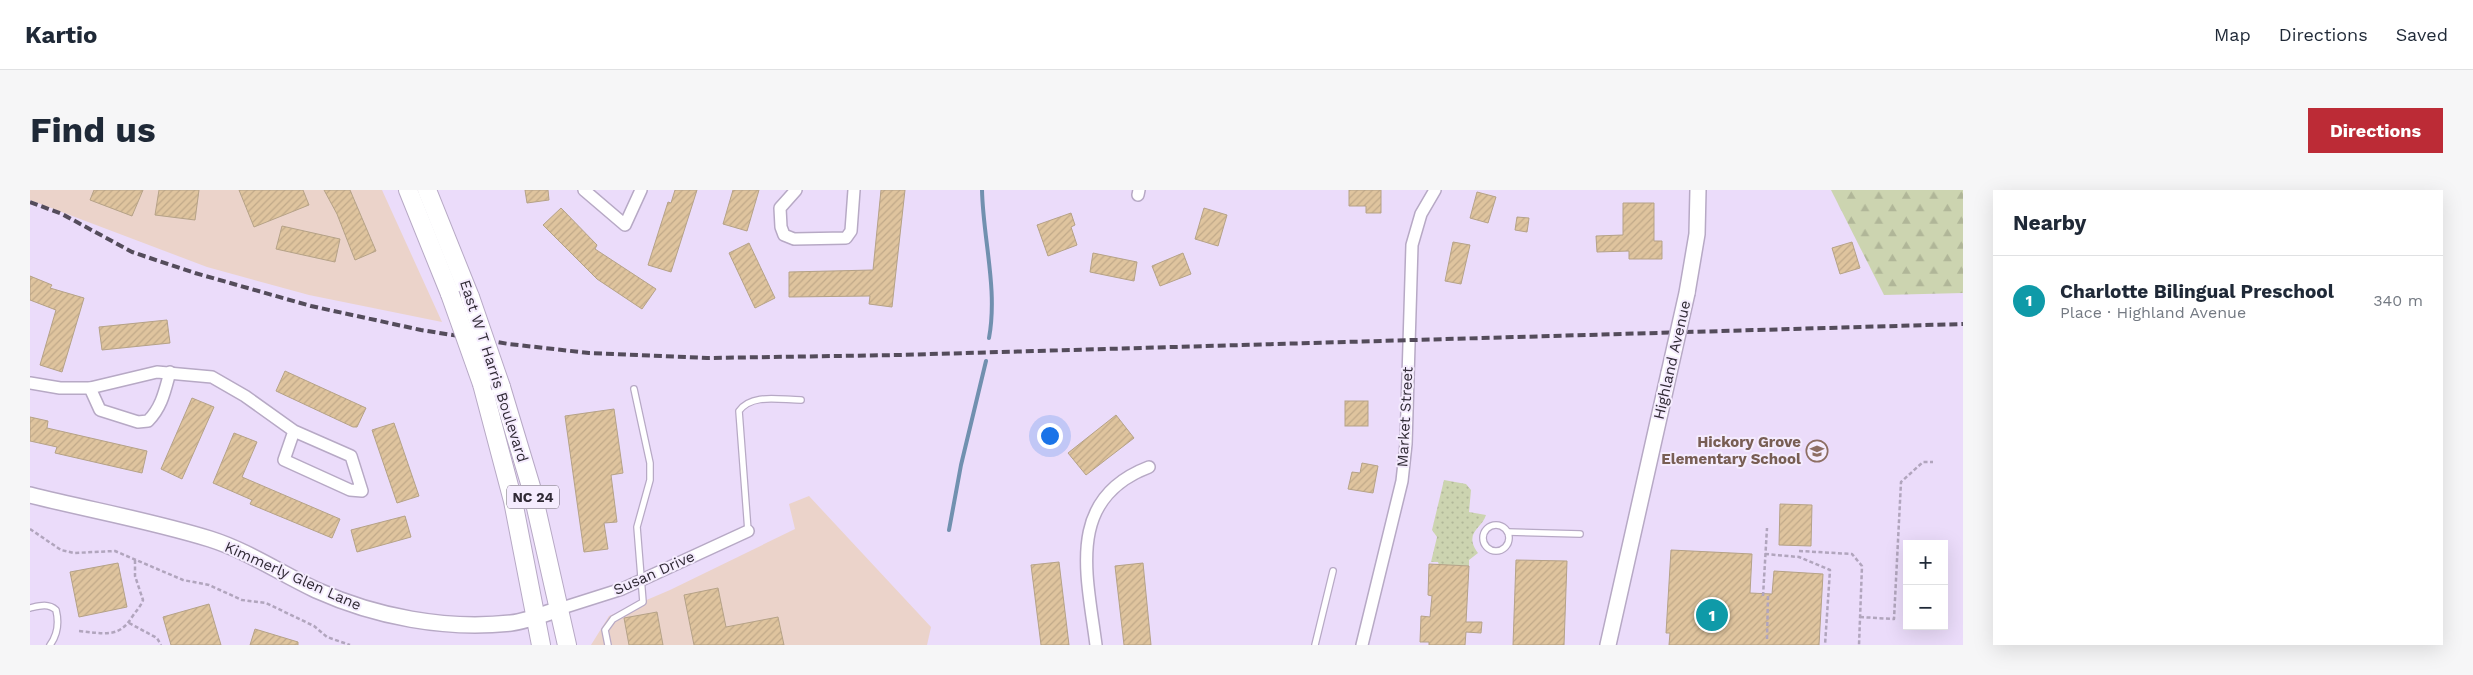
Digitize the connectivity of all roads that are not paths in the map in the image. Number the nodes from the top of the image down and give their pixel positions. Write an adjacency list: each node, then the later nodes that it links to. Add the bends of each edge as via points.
1 (408, 190): 24 (main road, East W T Harris Boulevard / NC 24, bridge, via 482,384 513,501)
2 (427, 190): 23 (main road, East W T Harris Boulevard / NC 24, bridge, via 470,297 501,387 532,490)
3 (584, 190): 4 (street, via 626,224)
4 (641, 190)
5 (796, 190): 6 (street, via 780,208 784,235 794,239 846,238 852,231)
6 (854, 190)
7 (1435, 190): 31 (street, Market Street, via 1422,214 1412,245 1402,481)
8 (1698, 190): 32 (street, Highland Avenue, bridge, via 1697,234 1688,293)
9 (170, 372): 11 (street, via 157,372); 11 (street, via 165,394 148,421 138,422 100,410); 14 (street, via 212,377)
10 (30, 383): 11 (street)
11 (90, 388)
12 (634, 389): 21 (lane, via 650,463 650,480 637,527)
13 (801, 400): 17 (lane, via 757,399 744,403 738,411)
14 (294, 431): 14 (street, via 351,456 362,491 350,490 284,460)
15 (1149, 467): 29 (street, via 1128,477 1109,493 1090,525 1086,541 1087,571)
16 (30, 495): 24 (street, Kimmerly Glen Lane, via 210,539 241,550 348,603 402,618 454,624 512,623)
17 (748, 531): 21 (street, Susan Drive)
18 (1508, 532): 18 (lane, via 1501,525 1492,525 1486,530 1483,542 1488,549 1501,550 1508,544); 19 (lane)
19 (1580, 534)
20 (1334, 571): 30 (lane)
21 (643, 580): 23 (street, Susan Drive); 28 (lane, via 643,602 613,619 605,630)
22 (30, 608): 25 (lane, via 42,605 56,610 56,636)
23 (559, 609): 24 (street, Kimmerly Glen Lane); 27 (main road, East W T Harris Boulevard / NC 24)
24 (535, 617): 26 (main road, East W T Harris Boulevard / NC 24)
25 (50, 645)
26 (541, 645)
27 (567, 645)
28 (608, 645)
29 (1096, 645)
30 (1315, 645)
31 (1362, 645)
32 (1608, 645)

